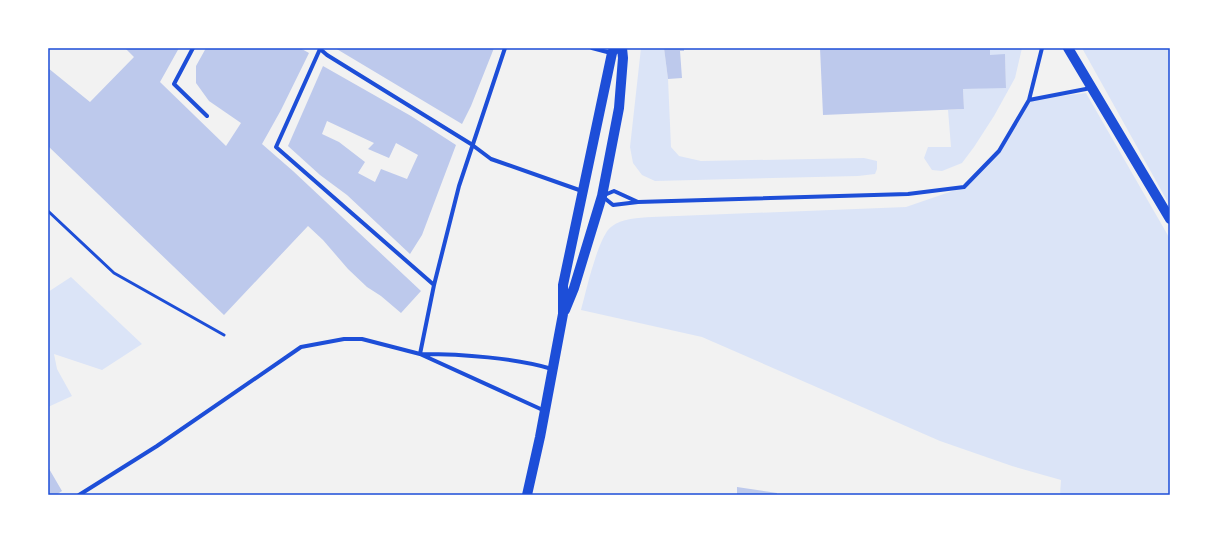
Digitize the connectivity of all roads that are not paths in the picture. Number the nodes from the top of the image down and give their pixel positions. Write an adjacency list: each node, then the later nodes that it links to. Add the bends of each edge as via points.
1 (193, 48): 11 (street, via 174,84)
2 (505, 48): 12 (street)
3 (592, 48): 8 (street)
4 (622, 48): 14 (main road, via 619,108)
5 (1042, 48): 10 (street)
6 (1068, 48): 9 (main road)
7 (320, 49): 12 (street); 18 (street, via 276,147)
8 (614, 51): 13 (main road)
9 (1091, 88): 10 (street); 17 (main road)
10 (1029, 100): 15 (street, via 999,151 964,187 908,194)
11 (207, 116)
12 (472, 144): 13 (street, via 491,159); 18 (street)
13 (584, 192): 14 (main road); 19 (main road, via 563,285)
14 (602, 196): 15 (street, via 613,205); 15 (street, via 614,191); 19 (main road, via 574,288)
15 (638, 202)
16 (48, 211): 20 (lane, via 114,273)
17 (1170, 219)
18 (434, 285): 21 (street)
19 (563, 314): 22 (main road)
20 (224, 335)
21 (420, 354): 22 (street, via 469,356 537,364); 23 (street); 24 (street, via 362,339 344,339 302,347 157,446)
22 (553, 369): 23 (main road)
23 (545, 411): 25 (main road)
24 (79, 495)
25 (527, 495)

